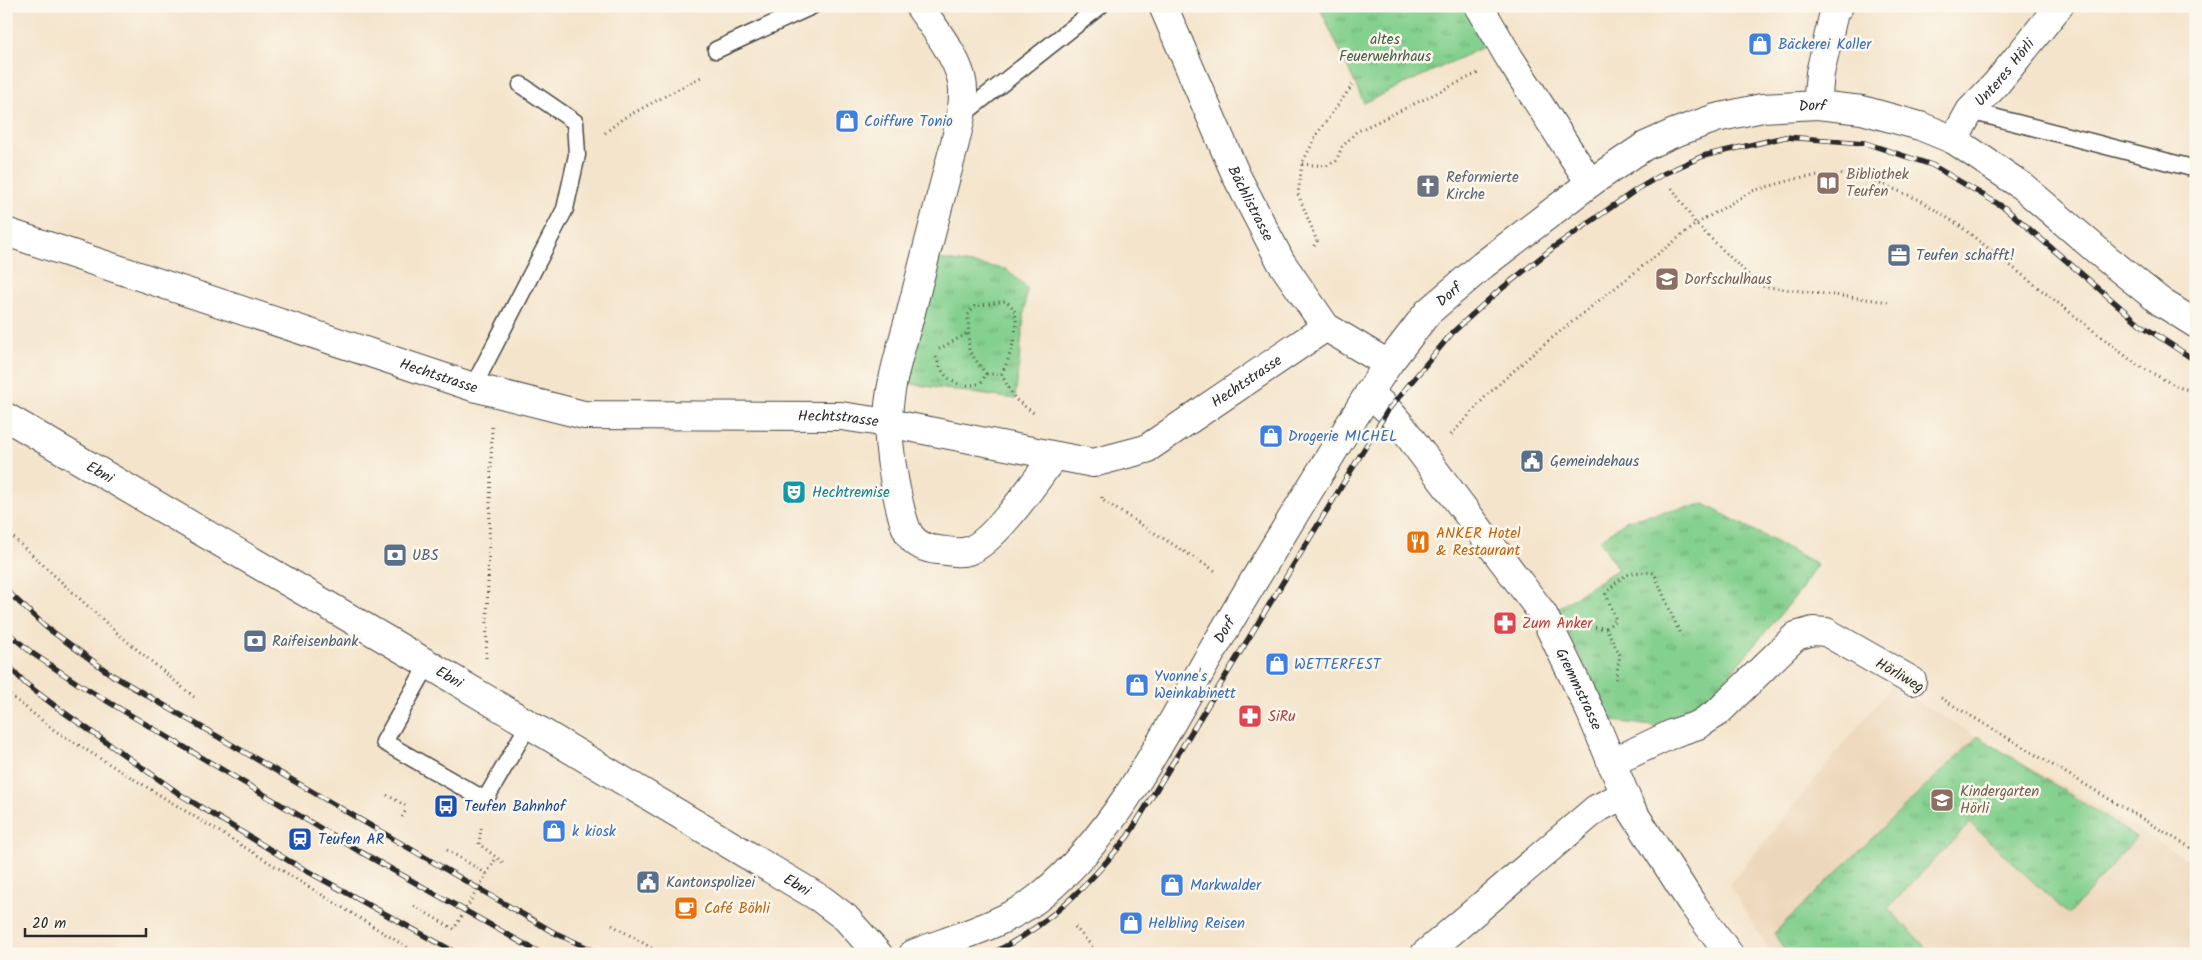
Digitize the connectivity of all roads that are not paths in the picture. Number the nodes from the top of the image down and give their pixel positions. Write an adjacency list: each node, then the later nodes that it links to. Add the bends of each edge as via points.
1 (812, 6): 8 (lane)
2 (919, 6): 12 (street, Hechtstrasse, via 957,66 964,89)
3 (1100, 6): 12 (lane)
4 (1163, 6): 18 (street, Bächlistrasse, via 1256,216 1281,262)
5 (1479, 6): 15 (street)
6 (1839, 6): 10 (street, via 1834,12)
7 (2059, 6): 11 (street, Unteres Hörli)
8 (716, 50)
9 (521, 85): 20 (lane, via 574,122 577,155 565,209)
10 (1816, 105): 13 (street, Dorf, via 1880,114); 15 (street, Dorf, via 1762,108 1716,118 1645,146)
11 (1970, 111): 13 (street, Unteres Hörli); 14 (lane)
12 (962, 115): 23 (street, Hechtstrasse, via 892,382)
13 (1954, 140): 17 (street, Dorf, via 2022,186 2161,302)
14 (2196, 169)
15 (1590, 183): 19 (street, Dorf, via 1428,312)
16 (6, 232): 20 (street, Hechtstrasse)
17 (2196, 324)
18 (1326, 327): 19 (street, Bächlistrasse); 24 (street, Hechtstrasse, via 1146,449 1094,463)
19 (1388, 364): 21 (street, Dorf)
20 (483, 389): 23 (street, Hechtstrasse, via 584,415 841,416)
21 (1369, 393): 28 (street, Gremmstrasse, via 1399,423 1543,614 1591,713); 31 (street, Dorf, via 1249,588 1126,798 1093,845 1042,896 1016,912)
22 (6, 417): 25 (street, Ebni)
23 (888, 423): 24 (street, Hechtstrasse); 24 (street, Hechtstrasse, via 892,467 904,524 910,536 927,549 957,552 977,546 1024,498)
24 (1054, 456)
25 (428, 664): 27 (street, Ebni); 27 (lane, via 384,742 485,800)
26 (1912, 681): 28 (street, Hörliweg, via 1826,632 1813,631 1796,636 1717,713 1698,726 1674,733)
27 (529, 724): 30 (street, Ebni, via 821,899 846,918)
28 (1611, 763): 29 (street, Gremmstrasse)
29 (1624, 794): 32 (street, via 1596,809); 33 (street, Gremmstrasse, via 1691,902)
30 (878, 954)
31 (913, 954)
32 (1425, 954)
33 (1729, 954)

